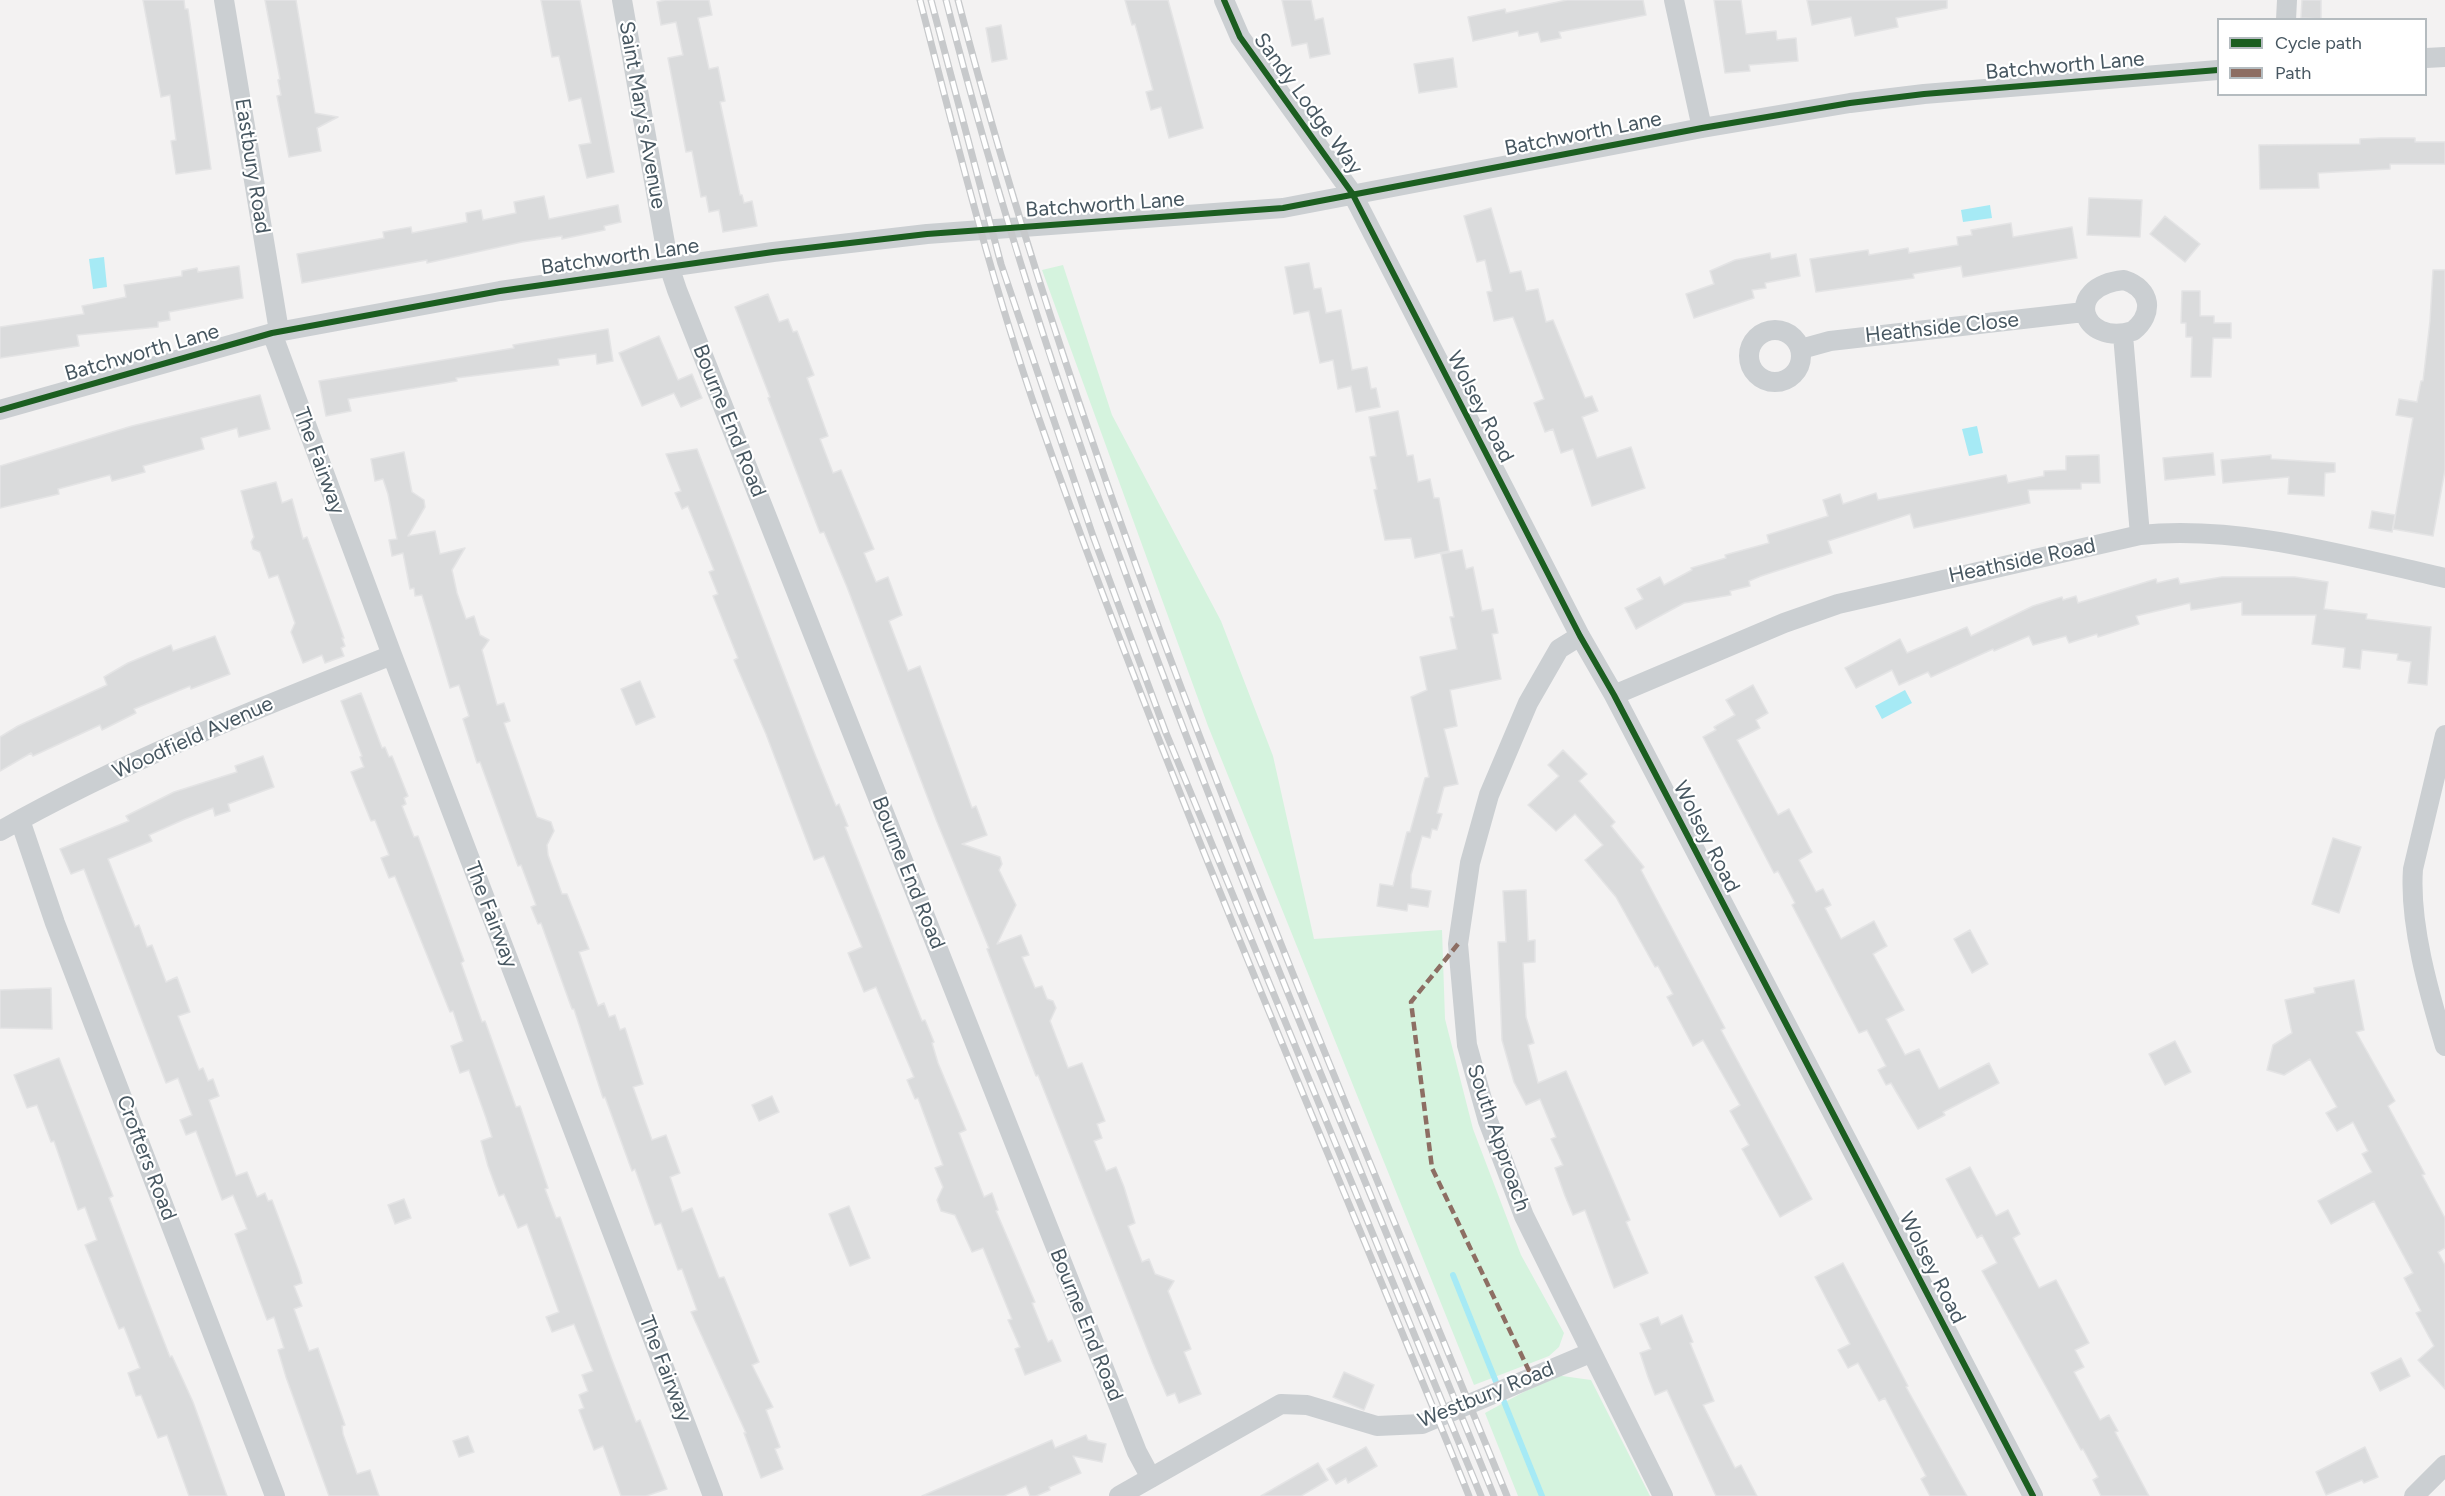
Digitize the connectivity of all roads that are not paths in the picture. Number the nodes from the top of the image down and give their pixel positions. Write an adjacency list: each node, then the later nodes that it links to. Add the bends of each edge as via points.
1 (224, 0): 14 (street, Eastbury Road)
2 (622, 0): 12 (street, Saint Mary's Avenue)
3 (1224, 0): 11 (street, Sandy Lodge Way, via 1240,37)
4 (1674, 0): 10 (street)
5 (2287, 0): 6 (street)
6 (2286, 18)
7 (2445, 57): 8 (street)
8 (2427, 58)
9 (2217, 70): 10 (street, Batchworth Lane, via 1924,94)
10 (1702, 128): 11 (street, Batchworth Lane)
11 (1352, 193): 12 (street, Batchworth Lane, via 1283,208 927,234); 20 (street, Wolsey Road)
12 (669, 266): 14 (street, Batchworth Lane, via 500,291); 29 (street, Bourne End Road)
13 (2084, 312): 15 (street, via 2100,331); 15 (street, via 2085,300 2093,290 2108,282 2124,280 2136,284 2144,292 2147,314 2133,332); 16 (street, Heathside Close, via 1830,341)
14 (276, 332): 17 (street, Batchworth Lane); 21 (street, The Fairway)
15 (2123, 334): 18 (street)
16 (1800, 349)
17 (0, 410)
18 (2140, 535): 19 (street, Heathside Road, via 2176,531 2230,535); 22 (street, Heathside Road, via 1838,604)
19 (2445, 578)
20 (1580, 636): 22 (street, Wolsey Road); 27 (street, South Approach, via 1559,649 1528,702 1502,760 1470,863 1458,944 1467,1045 1488,1121 1524,1216)
21 (392, 655): 24 (street, Woodfield Avenue, via 158,752); 31 (street, The Fairway)
22 (1614, 695): 34 (street, Wolsey Road)
23 (2445, 735): 26 (street, via 2411,891)
24 (20, 820): 25 (street, Woodfield Avenue); 30 (street, Crofters Road, via 55,923)
25 (0, 831)
26 (2445, 1046)
27 (1590, 1353): 29 (street, Westbury Road, via 1422,1424 1377,1426 1307,1405 1281,1404); 33 (street, South Approach)
28 (2445, 1465): 35 (street)
29 (1150, 1478): 32 (street, Westbury Road)
30 (275, 1496)
31 (713, 1496)
32 (1119, 1496)
33 (1663, 1496)
34 (2033, 1496)
35 (2414, 1496)

